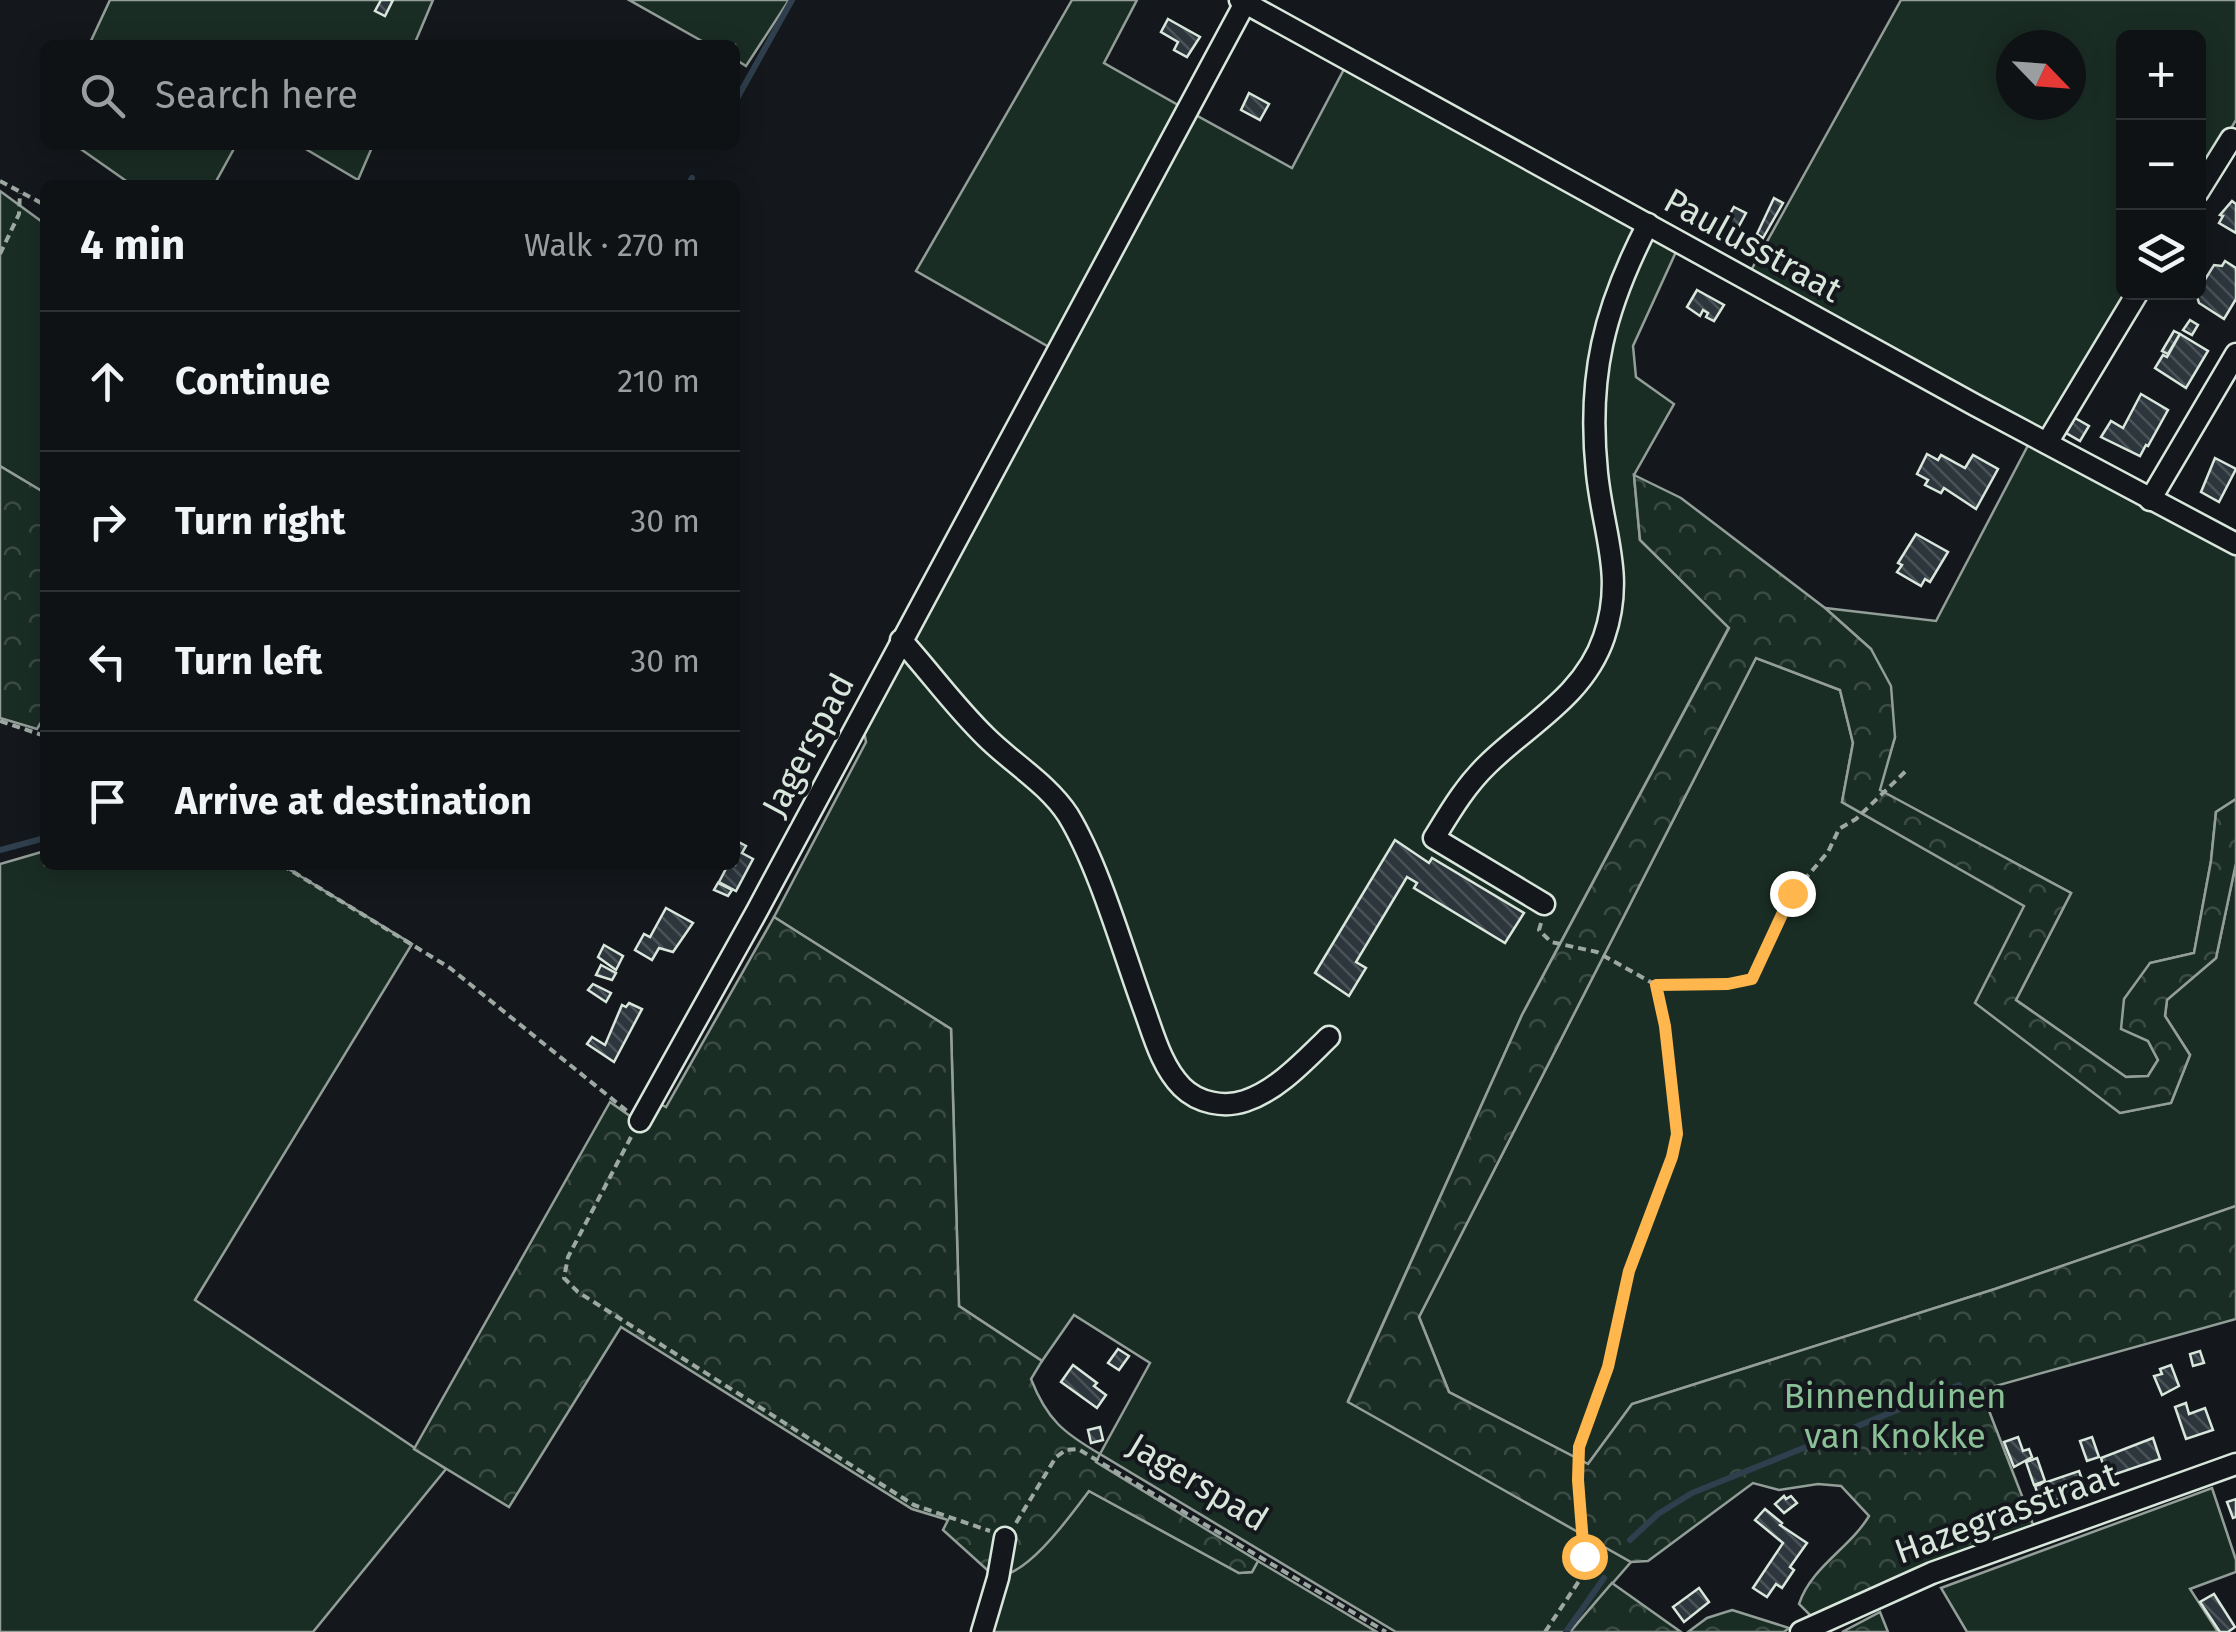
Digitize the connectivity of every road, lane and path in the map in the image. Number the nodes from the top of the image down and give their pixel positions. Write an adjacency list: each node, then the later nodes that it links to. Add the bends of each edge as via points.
1 (1242, 2): 7 (street, Paulusstraat); 14 (street, Jagerspad)
2 (2230, 139): 3 (street)
3 (2206, 179)
4 (0, 181): 5 (path)
5 (20, 193): 6 (path); 8 (path, via 19,214)
6 (40, 203)
7 (1648, 224): 11 (street, Paulusstraat); 19 (street, via 1620,278 1598,366 1597,474 1614,572 1602,642 1580,682 1485,767 1434,838)
8 (0, 254)
9 (2133, 300): 11 (street)
10 (2236, 354): 12 (street)
11 (2046, 443): 12 (street, Paulusstraat)
12 (2150, 500): 13 (street, Paulusstraat)
13 (2236, 544)
14 (901, 640): 21 (street, via 974,726 1067,814 1156,1042 1185,1090 1214,1103 1243,1102 1286,1076); 22 (street, Jagerspad)
15 (0, 720): 16 (path)
16 (40, 734)
17 (1908, 770): 20 (path, via 1839,829 1792,893 1752,979)
18 (290, 870): 22 (path, via 450,968)
19 (1544, 904): 20 (path, via 1539,930 1551,942 1596,952)
20 (1656, 985): 27 (path, via 1677,1119 1675,1146 1629,1271 1608,1367 1579,1447 1579,1581)
21 (1329, 1036)
22 (640, 1121): 24 (path, via 568,1257 564,1278 914,1505)
23 (2236, 1464): 28 (street, Hazegrasstraat, via 1932,1573)
24 (1005, 1538): 25 (street); 26 (path, Jagerspad, via 1056,1458 1078,1449)
25 (982, 1632)
26 (1386, 1632)
27 (1545, 1632)
28 (1801, 1632)

